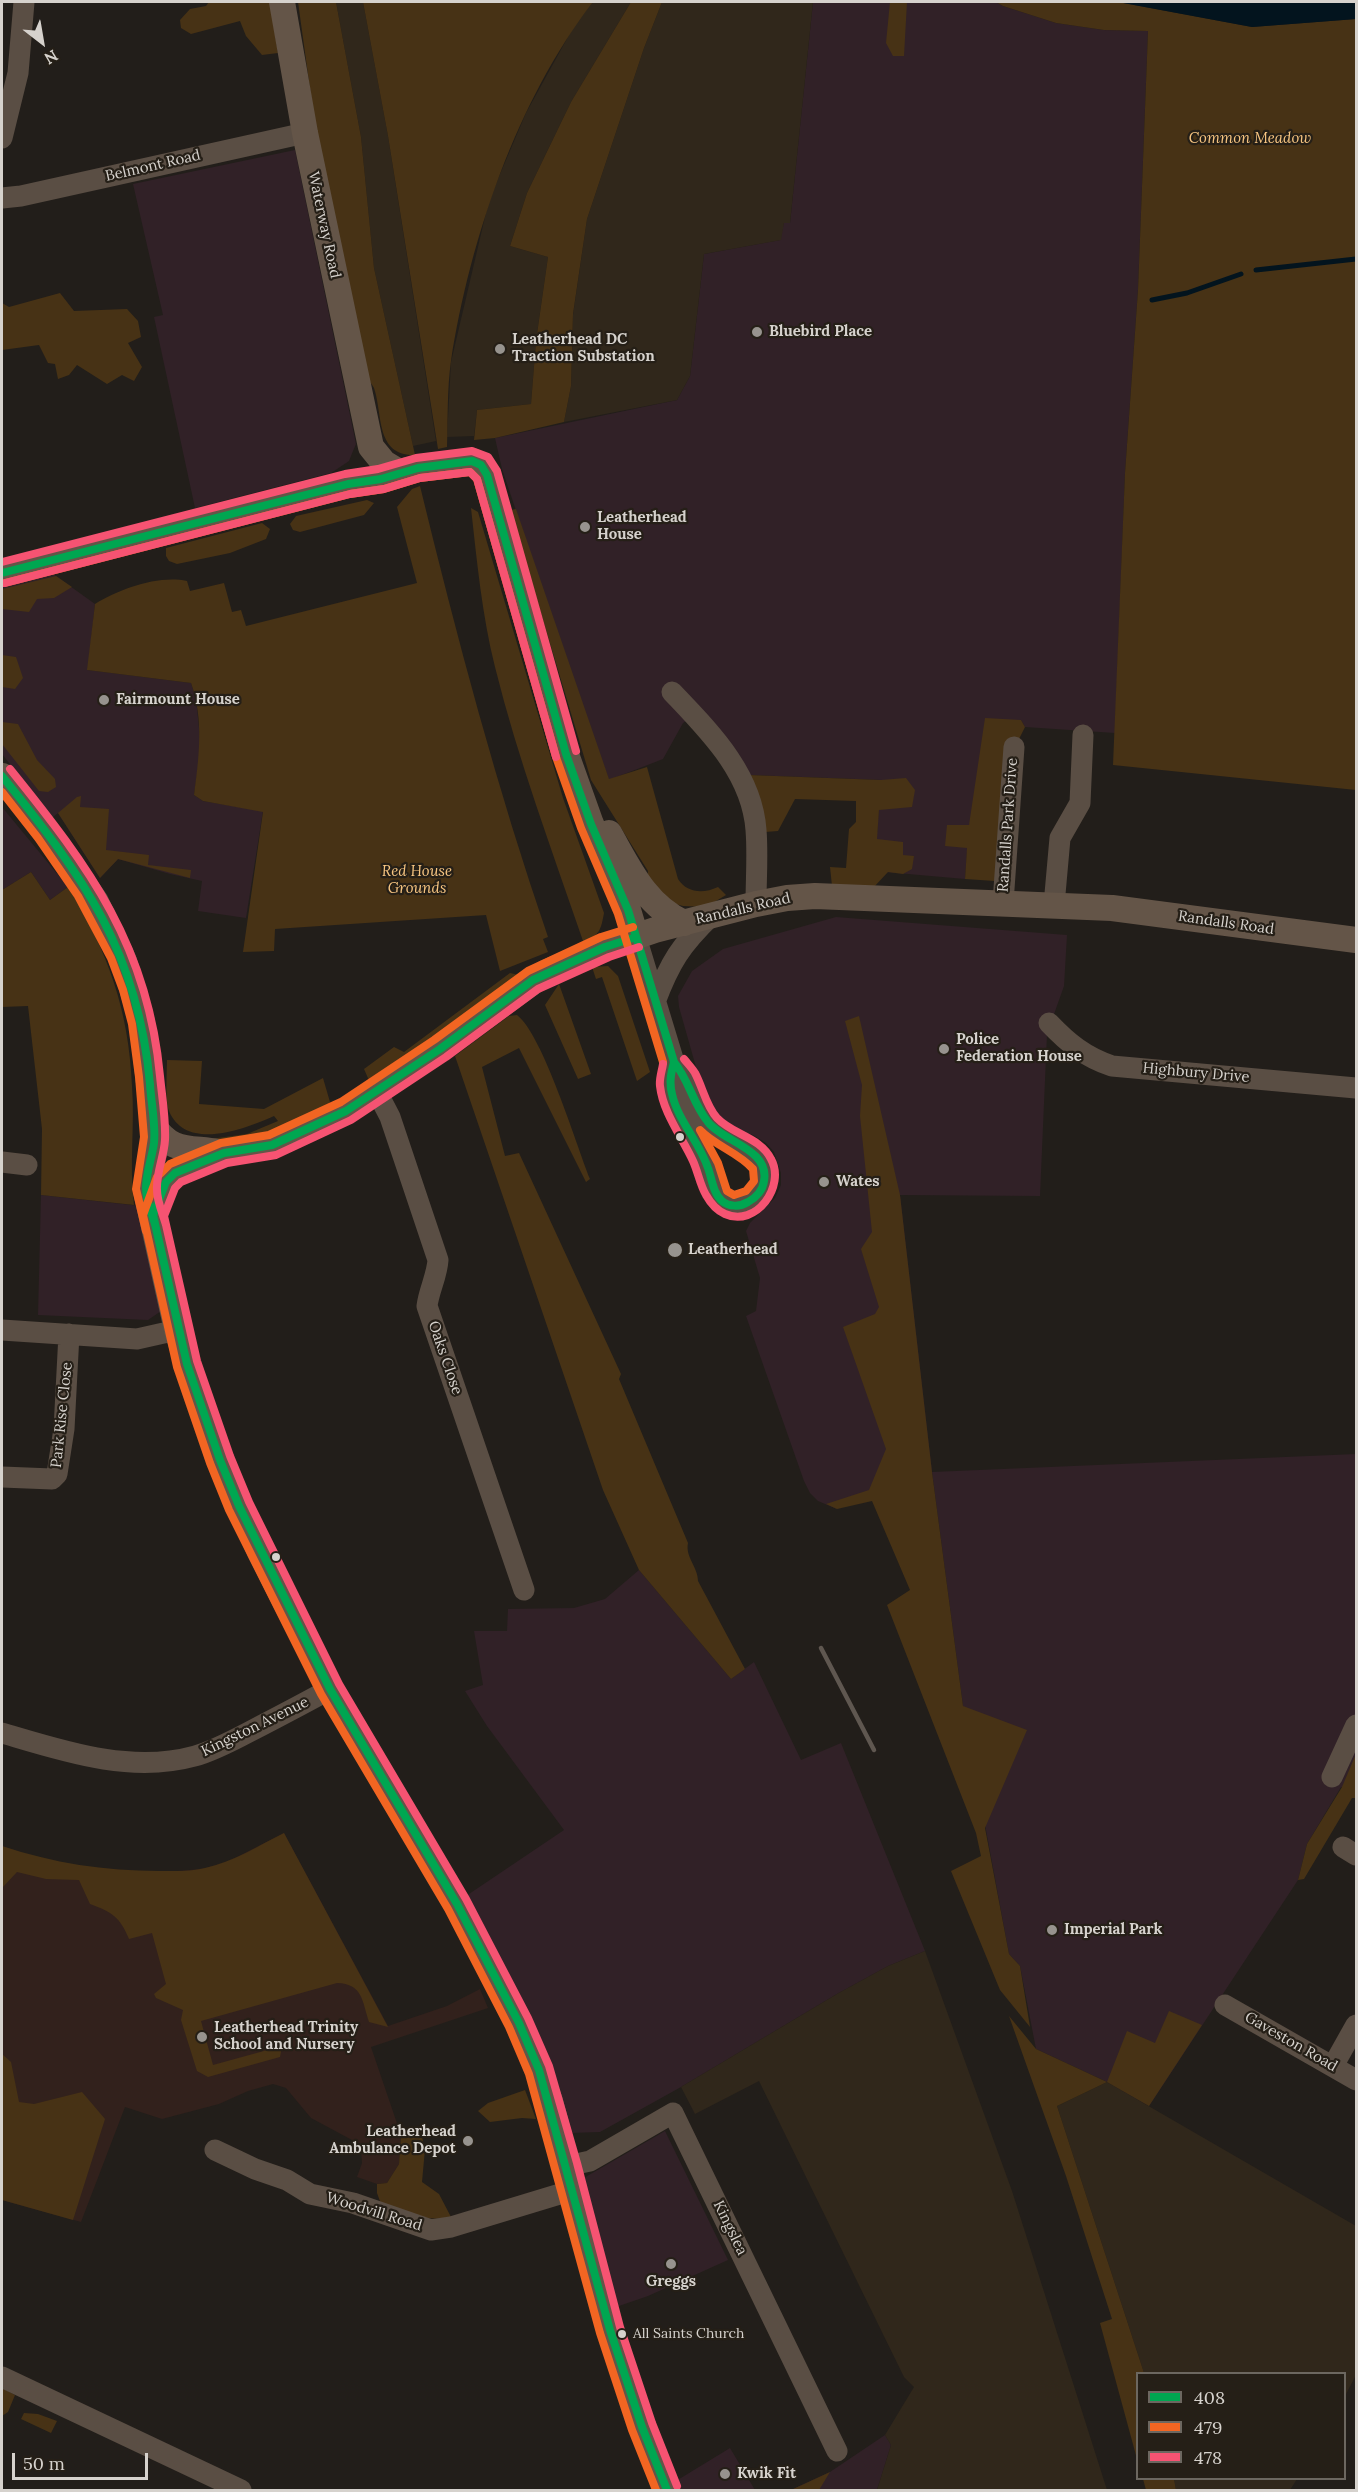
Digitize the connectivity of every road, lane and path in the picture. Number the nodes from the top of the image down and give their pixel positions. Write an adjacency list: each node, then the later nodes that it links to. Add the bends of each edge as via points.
1 (24, 2): 4 (street, via 18,73)
2 (282, 2): 3 (main road, Waterway Road)
3 (305, 134): 5 (street, Belmont Road); 6 (main road, Waterway Road)
4 (2, 138)
5 (2, 198)
6 (371, 447): 7 (main road, via 384,463); 8 (main road, via 358,474)
7 (399, 472): 8 (main road); 14 (main road, via 472,461 485,470)
8 (348, 484): 9 (main road)
9 (2, 573)
10 (672, 692): 16 (street, via 715,738 734,764 747,794 756,828)
11 (1083, 735): 17 (street, via 1080,803 1060,838)
12 (1014, 747): 15 (street, Randalls Park Drive)
13 (2, 776): 27 (main road, via 90,893 120,951 142,1022)
14 (580, 794): 19 (main road, via 602,820 644,893 663,912); 20 (main road)
15 (1003, 903): 16 (main road, Randalls Road, via 815,896); 17 (main road, Randalls Road)
16 (756, 904): 18 (main road, Randalls Road)
17 (1054, 905): 21 (main road, Randalls Road, via 1146,912)
18 (712, 915): 19 (main road, Randalls Road); 22 (street, via 678,950)
19 (684, 923): 20 (main road, Randalls Road)
20 (636, 937): 22 (street); 26 (main road, Randalls Road, via 533,980)
21 (1356, 940)
22 (655, 1002): 24 (street)
23 (1049, 1023): 25 (street, Highbury Drive, via 1082,1053 1112,1066)
24 (674, 1062): 24 (street, via 710,1125 726,1139 755,1154 763,1164 764,1186 746,1204 732,1206 722,1202 715,1191 707,1166 679,1113 670,1083)
25 (1356, 1088)
26 (377, 1092): 28 (main road, Randalls Road, via 294,1137); 36 (street, Oaks Close, via 390,1117 438,1260 427,1306)
27 (153, 1125): 28 (main road, Randalls Road, via 172,1146); 31 (main road, via 156,1144 146,1191)
28 (224, 1153): 31 (main road, Randalls Road, via 175,1173 163,1188)
29 (2, 1162): 30 (street)
30 (27, 1165)
31 (153, 1215): 33 (main road)
32 (2, 1330): 34 (street)
33 (177, 1330): 34 (street, via 137,1339); 37 (main road, via 228,1479 260,1552)
34 (69, 1334): 35 (street, Park Rise Close, via 64,1429 57,1474 52,1479)
35 (2, 1477)
36 (524, 1590)
37 (330, 1689): 39 (street, Kingston Avenue, via 225,1744 196,1756 166,1762 104,1759); 46 (main road, via 446,1886 519,2023 550,2101)
38 (1356, 1725): 40 (street)
39 (2, 1733)
40 (1332, 1777)
41 (1225, 2005): 43 (street, Gaveston Road)
42 (1356, 2025): 43 (street)
43 (1333, 2066): 44 (street, Gaveston Road)
44 (1356, 2080)
45 (215, 2150): 46 (street, Woodvill Road, via 287,2180 310,2194 354,2203 431,2230 451,2227)
46 (570, 2178): 48 (street, Kingslea, via 590,2161 673,2113); 50 (main road, via 610,2330)
47 (2, 2377): 49 (street)
48 (837, 2451)
49 (241, 2490)
50 (668, 2490)

